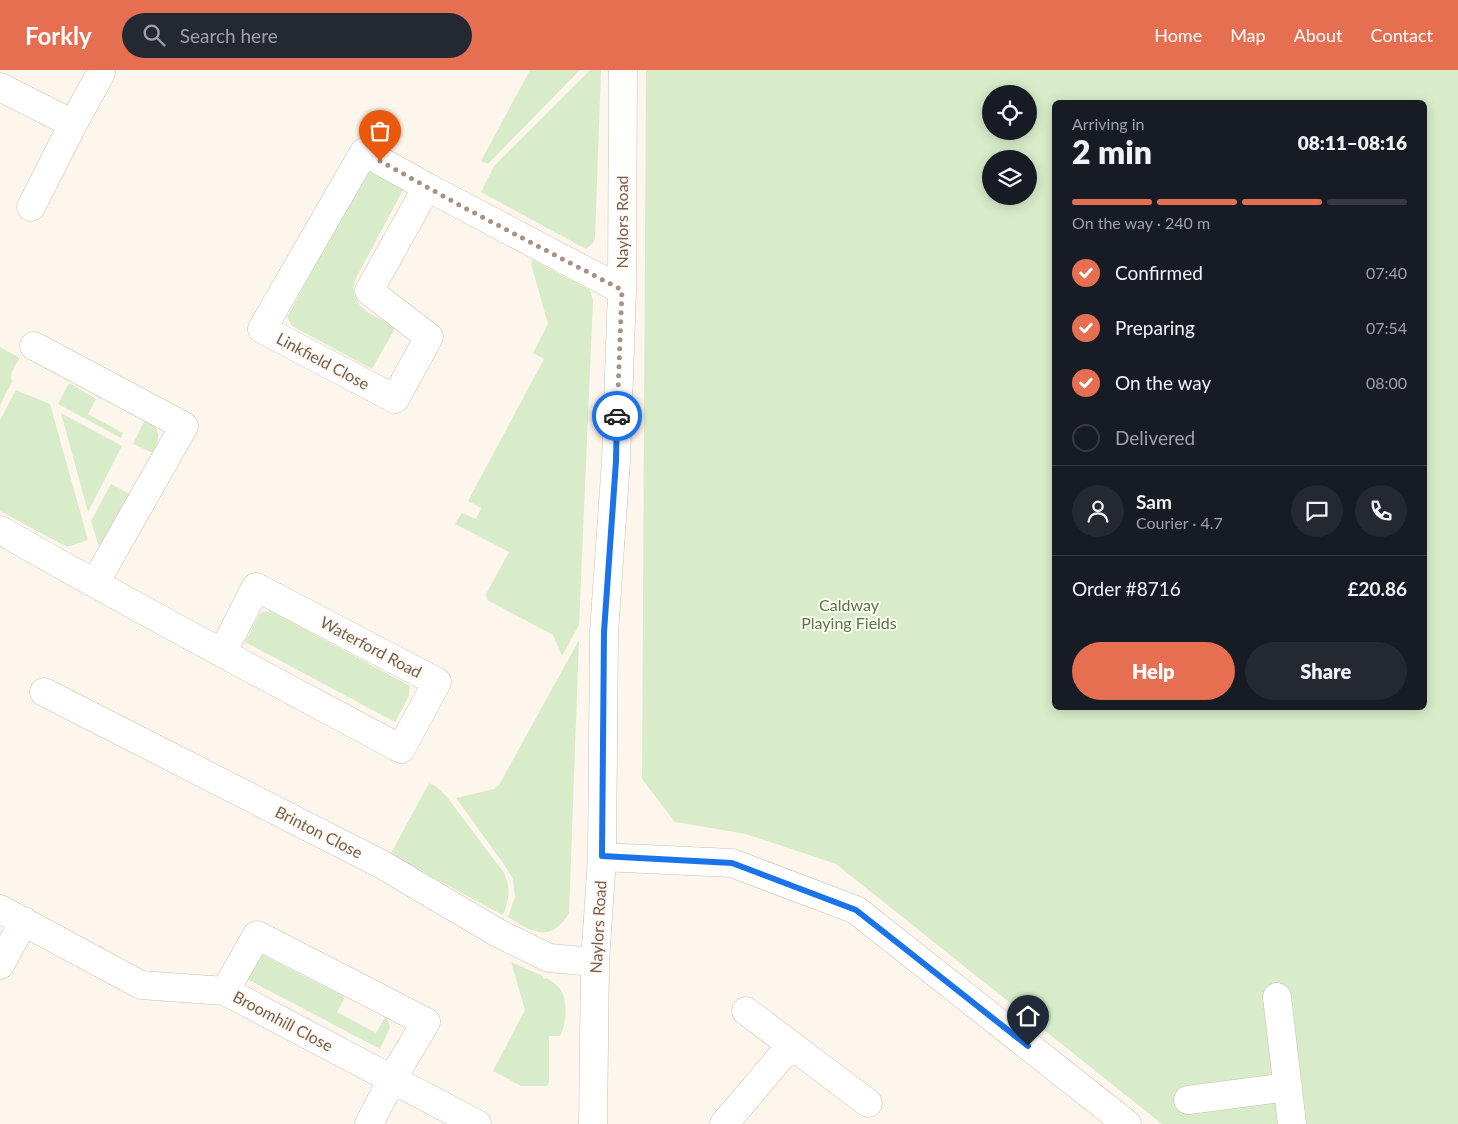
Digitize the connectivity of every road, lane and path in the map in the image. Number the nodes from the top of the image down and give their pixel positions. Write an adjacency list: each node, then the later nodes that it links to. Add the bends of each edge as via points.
1 (623, 70): 7 (street, Naylors Road)
2 (101, 73): 4 (street)
3 (0, 87): 4 (street)
4 (73, 124): 6 (street)
5 (427, 187): 5 (street, Linkfield Close, via 370,291 429,337 395,399 262,329 364,152); 7 (street, Linkfield Close)
6 (31, 207)
7 (622, 290): 13 (street, Naylors Road, via 616,461 604,632)
8 (34, 346): 10 (street, via 184,426)
9 (0, 530): 10 (street, Waterford Road)
10 (95, 583): 11 (street, Waterford Road)
11 (222, 653): 11 (street, Waterford Road, via 256,586 437,682 401,749)
12 (44, 692): 16 (street, Brinton Close, via 381,864 498,933 549,958)
13 (602, 856): 16 (street, Naylors Road); 30 (street, via 732,863 856,910)
14 (0, 909): 15 (street, Broomhill Close)
15 (24, 921): 17 (street); 18 (street, Broomhill Close, via 141,985)
16 (595, 962): 28 (street, Naylors Road)
17 (0, 965)
18 (225, 991): 22 (street, Broomhill Close); 22 (street, via 257,935 426,1022)
19 (1277, 997): 23 (street)
20 (746, 1011): 21 (street)
21 (791, 1045): 25 (street); 29 (street)
22 (392, 1079): 26 (street); 27 (street, Broomhill Close)
23 (1288, 1087): 24 (street); 31 (street)
24 (1188, 1100)
25 (868, 1103)
26 (369, 1124)
27 (477, 1124)
28 (593, 1124)
29 (724, 1124)
30 (1127, 1124)
31 (1292, 1124)

